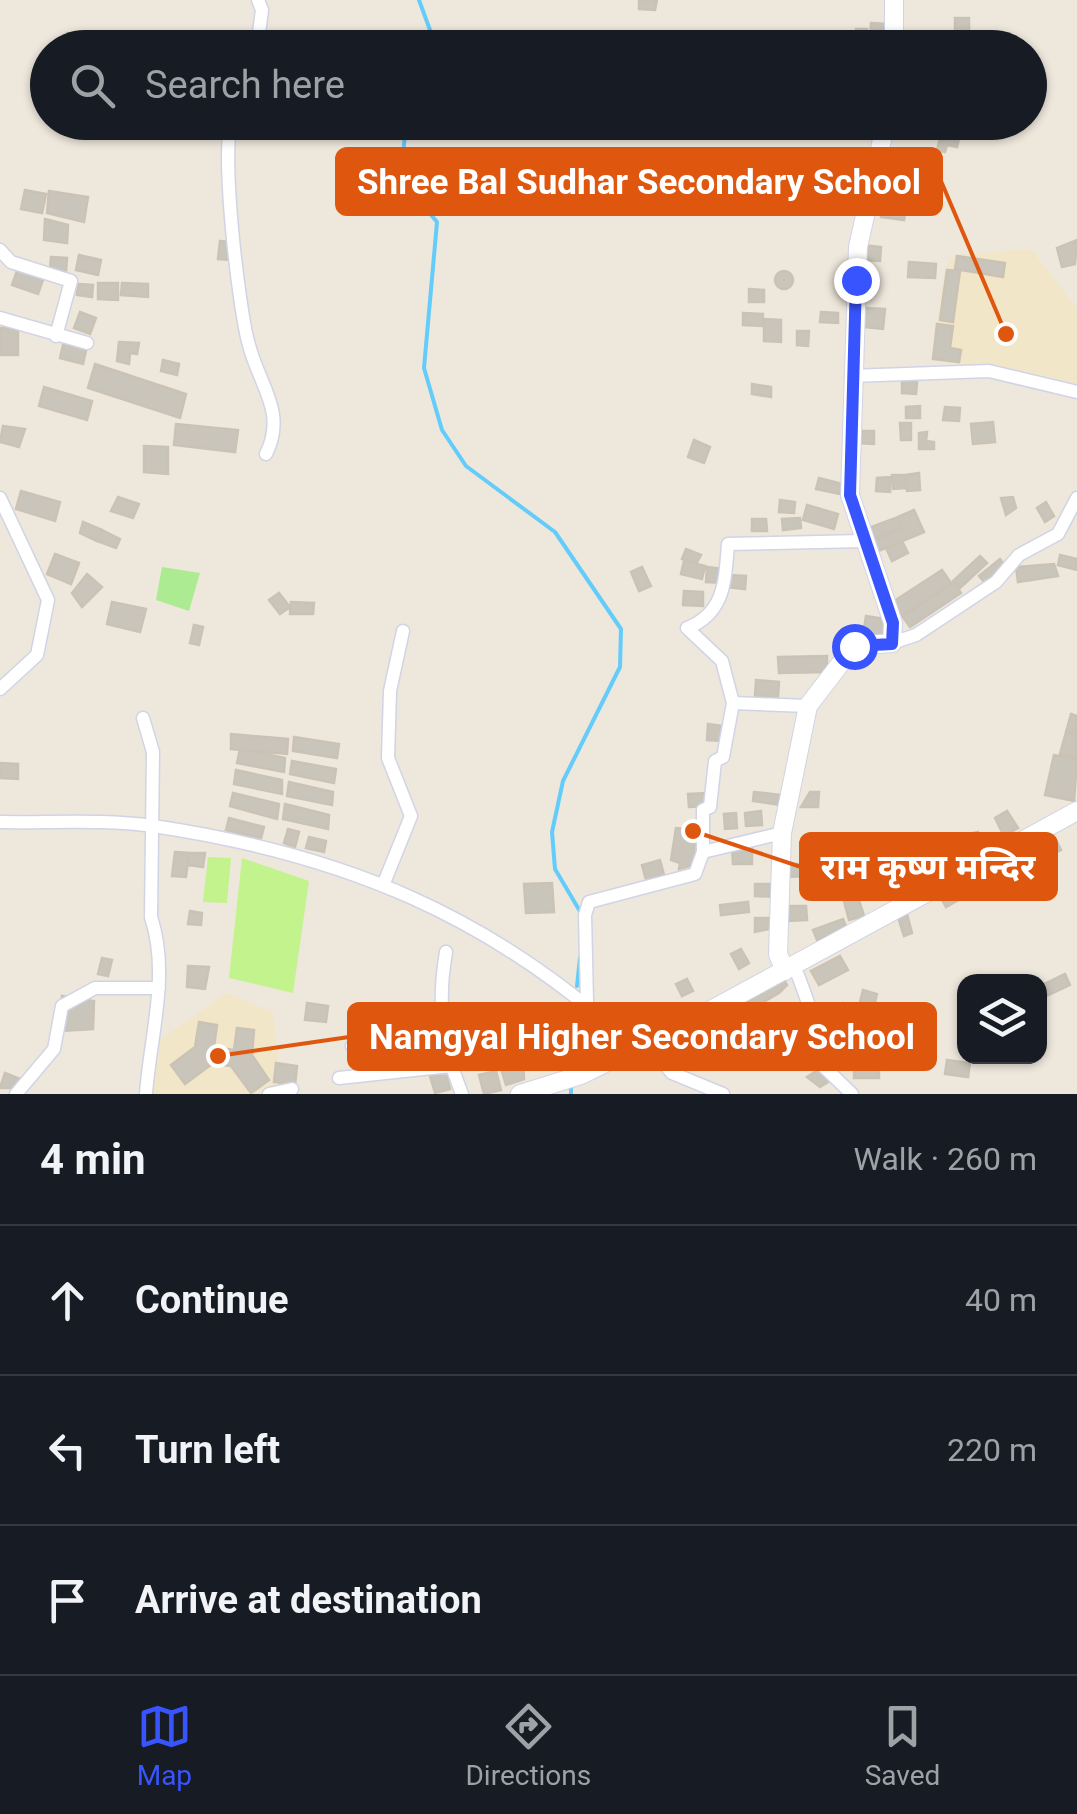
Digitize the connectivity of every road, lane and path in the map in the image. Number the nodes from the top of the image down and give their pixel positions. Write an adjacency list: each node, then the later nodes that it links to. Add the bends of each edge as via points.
1 (258, 0): 3 (street)
2 (894, 0): 4 (street)
3 (259, 30)
4 (894, 30)
5 (230, 140): 13 (street, via 243,316 273,402 275,436)
6 (882, 140): 11 (street, via 858,247)
7 (0, 250): 9 (street, via 11,262 69,278)
8 (0, 318): 9 (street)
9 (56, 336): 10 (street)
10 (87, 343)
11 (851, 376): 12 (street, via 989,371); 16 (street, via 850,495)
12 (1077, 392)
13 (266, 454)
14 (0, 498): 19 (street, via 48,600 37,655)
15 (1077, 498): 18 (street, via 1058,534 1019,555 996,582 916,636)
16 (863, 541): 18 (street, via 893,623); 20 (street, via 728,544 724,592 711,616 688,628 722,661)
17 (402, 632): 28 (street, via 390,691 388,758 411,816)
18 (892, 644): 21 (street, via 854,646)
19 (0, 690)
20 (733, 702): 21 (street); 27 (street, via 728,744 715,761 710,808 703,810)
21 (808, 706): 26 (street)
22 (144, 718): 25 (street, via 153,752)
23 (1077, 811): 30 (street)
24 (0, 822): 25 (street)
25 (149, 826): 28 (street); 31 (street)
26 (782, 832): 27 (street); 30 (street, via 778,954)
27 (704, 852): 32 (street, via 695,874 589,902)
28 (384, 882): 32 (street, via 464,922)
29 (446, 952): 35 (street, via 440,1021)
30 (789, 968): 34 (street); 45 (street, via 825,1048 824,1067)
31 (159, 988): 39 (street, via 96,988 62,1006 54,1048); 40 (street)
32 (588, 1003): 34 (street)
33 (352, 1046): 36 (street, via 376,1047)
34 (641, 1046): 43 (street); 44 (street, via 672,1073)
35 (450, 1066): 36 (street); 42 (street)
36 (380, 1073): 37 (street)
37 (339, 1078)
38 (292, 1089): 41 (street)
39 (16, 1094)
40 (146, 1094)
41 (269, 1094)
42 (462, 1094)
43 (520, 1094)
44 (723, 1094)
45 (852, 1094)

